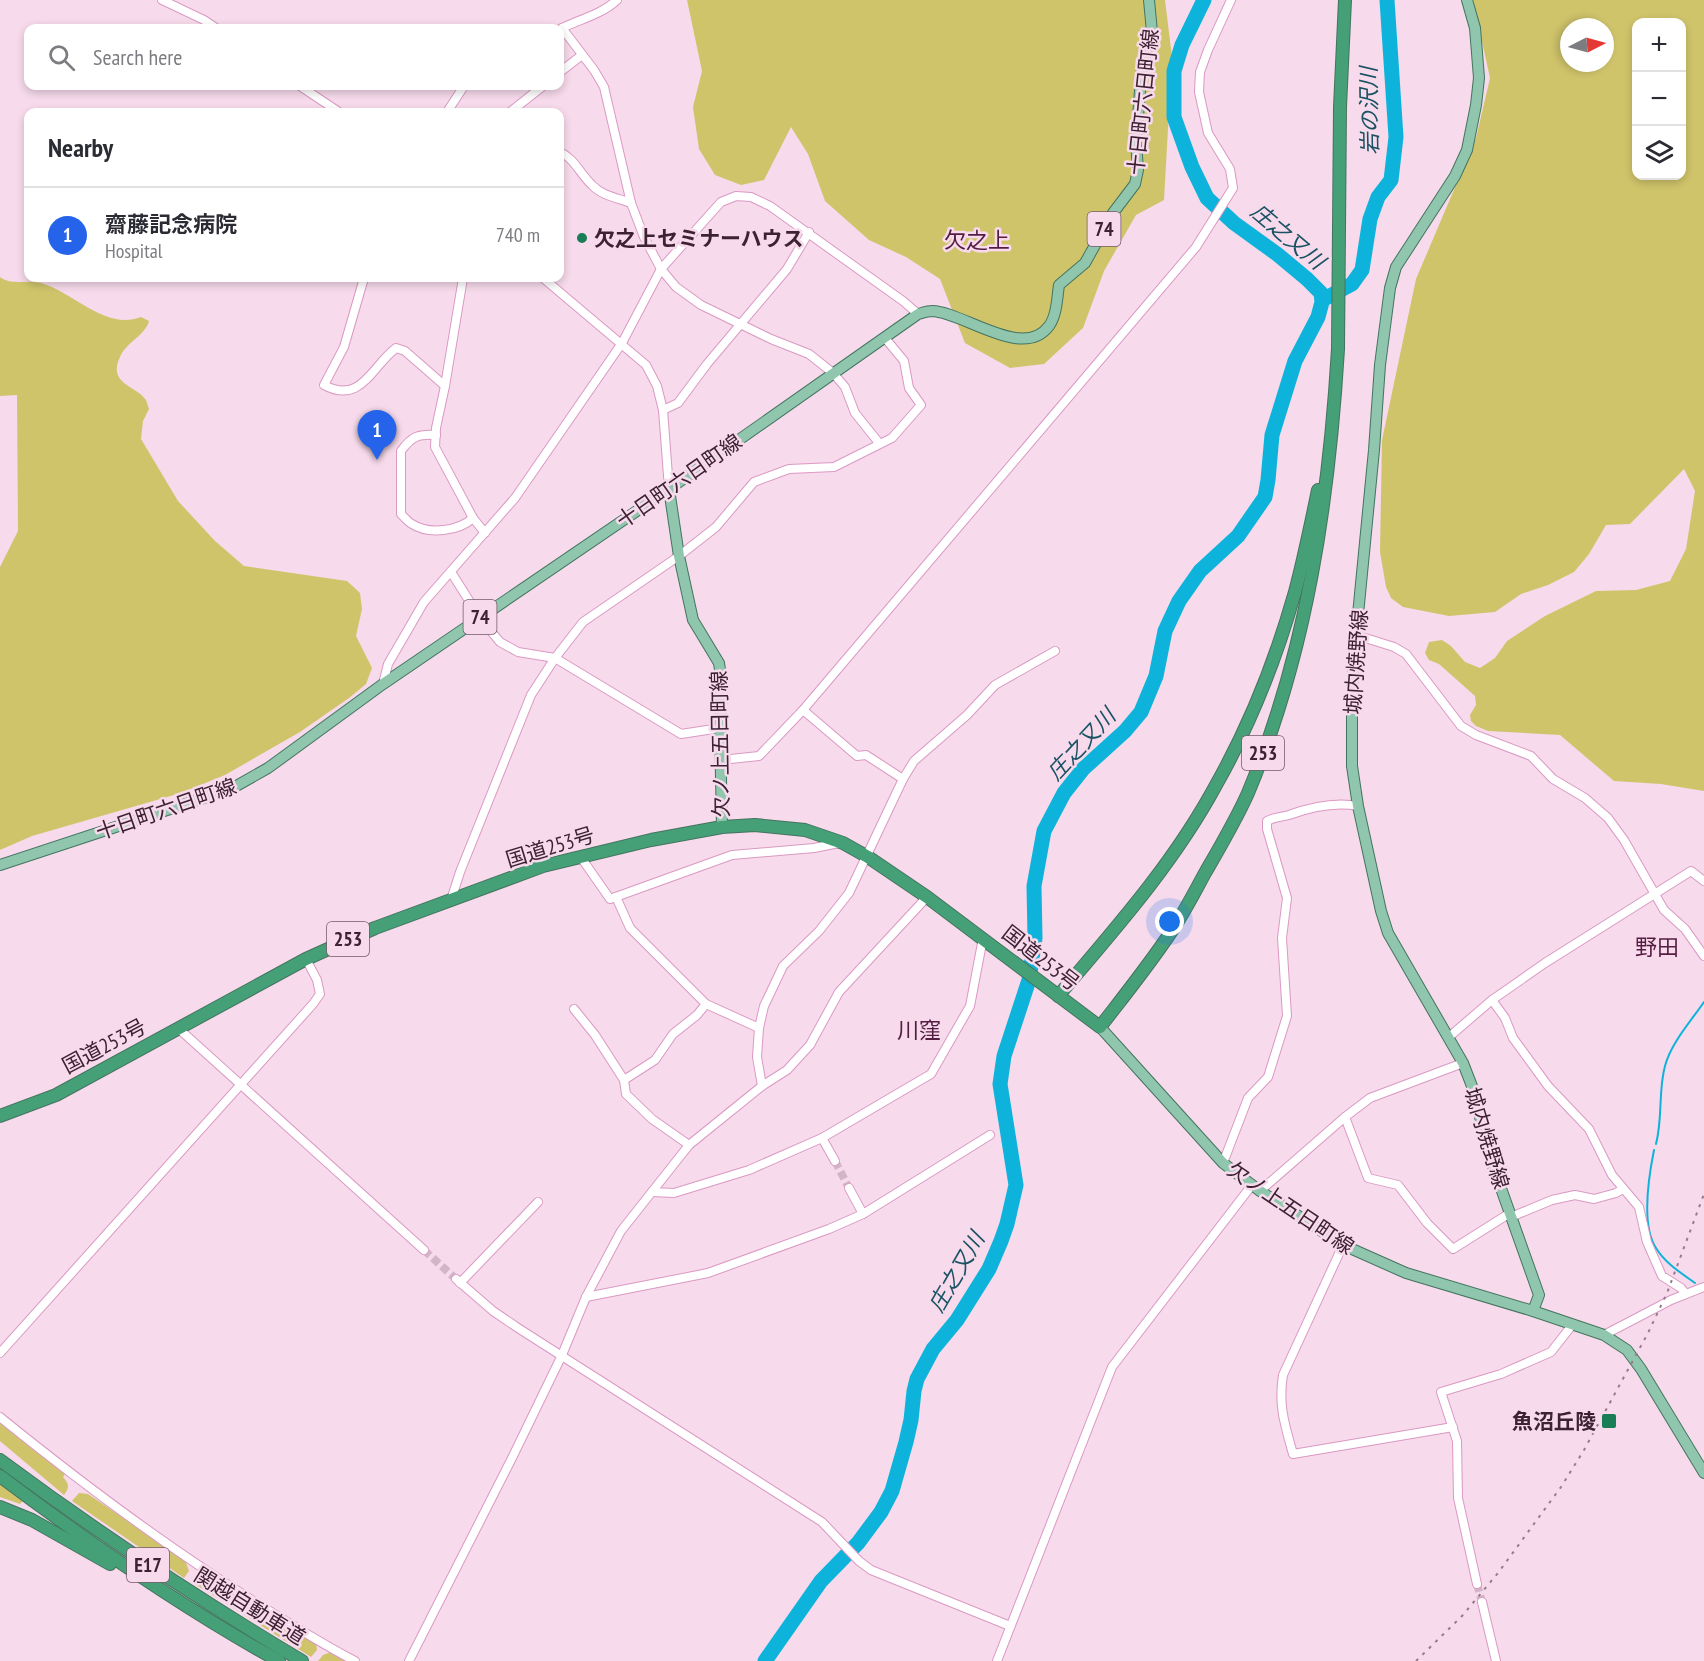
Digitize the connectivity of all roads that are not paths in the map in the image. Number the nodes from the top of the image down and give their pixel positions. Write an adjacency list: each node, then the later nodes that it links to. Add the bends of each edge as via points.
1 (162, 0): 7 (street)
2 (618, 0): 8 (street, via 607,10)
3 (1149, 0): 25 (main road, 十日町六日町線 / 74, via 1152,32 1142,65 1135,184 1113,213 1085,263 1059,285 1050,324 1040,335 1005,337 948,315 932,311)
4 (1231, 0): 45 (street, via 1200,72 1199,92 1208,133 1230,169 1230,194 1196,247)
5 (1467, 0): 41 (main road, 城内焼野線, via 1478,52 1476,105 1467,150 1455,176 1396,267 1390,288)
6 (1345, 1): 33 (highway, 253, via 1340,65 1336,386)
7 (210, 24)
8 (564, 28)
9 (564, 33): 10 (street)
10 (582, 55): 11 (street); 19 (street, via 604,87)
11 (564, 69)
12 (306, 90): 15 (street)
13 (461, 90): 16 (street)
14 (538, 90): 17 (street)
15 (333, 108)
16 (450, 108)
17 (515, 108)
18 (564, 154): 19 (street, via 592,186)
19 (631, 203): 21 (street)
20 (809, 232): 21 (street, via 770,206 751,197 736,196 721,202); 25 (street); 26 (street, via 787,269)
21 (661, 269): 26 (street, via 676,287 701,305); 28 (street)
22 (363, 282): 30 (street, via 344,347 324,385 346,392 362,385 396,348 405,351)
23 (462, 282): 30 (street)
24 (548, 282): 28 (street)
25 (918, 314): 27 (main road, 十日町六日町線 / 74)
26 (742, 325): 29 (street, via 809,354); 31 (street, via 678,403)
27 (885, 338): 29 (main road, 十日町六日町線 / 74); 34 (street, via 904,361 909,388 921,405 892,438)
28 (622, 343): 31 (street, via 646,364); 37 (street, via 515,498)
29 (833, 373): 34 (street, via 845,387 855,413); 35 (main road, 十日町六日町線 / 74)
30 (445, 386): 32 (street)
31 (663, 410): 35 (street)
32 (436, 435): 36 (street, via 435,447); 36 (street, via 420,434 401,451 400,514 426,529 464,526)
33 (1330, 441): 63 (highway, 253, via 1295,592 1260,695 1231,756 1160,873); 67 (highway, 253, via 1306,609 1284,693 1248,794 1172,931)
34 (879, 443): 38 (street, via 834,467 789,469 754,482 716,527)
35 (669, 489): 38 (main road, 欠ノ上五日町線); 40 (main road, 十日町六日町線 / 74)
36 (473, 518): 37 (street)
37 (485, 532): 39 (street)
38 (679, 556): 43 (street, via 583,622); 46 (main road, 欠ノ上五日町線, via 693,620 719,663)
39 (451, 572): 40 (street); 44 (street, via 424,602 388,664)
40 (480, 618): 43 (street, via 500,642 518,652); 44 (main road, 十日町六日町線 / 74)
41 (1356, 635): 49 (main road, 城内焼野線, via 1352,766); 56 (street, via 1394,646 1406,654 1461,726 1531,756 1553,779 1585,798 1608,818)
42 (1055, 651): 48 (street, via 995,685 968,715 914,761)
43 (555, 658): 46 (street, via 681,734); 59 (street, via 531,694)
44 (383, 684): 54 (main road, 十日町六日町線 / 74, via 268,768 231,789)
45 (803, 710): 47 (street, via 759,756); 48 (street, via 857,756 867,755)
46 (720, 728): 47 (main road, 欠ノ上五日町線)
47 (720, 760): 50 (main road, 欠ノ上五日町線)
48 (903, 778): 53 (street)
49 (1358, 806): 70 (main road, 城内焼野線, via 1388,933); 81 (street, via 1343,803 1301,809 1267,821 1266,830 1287,898 1282,938 1287,1016 1268,1077 1248,1098)
50 (722, 827): 51 (highway, 国道253号 / 253, via 755,825 805,830); 52 (highway, 国道253号 / 253)
51 (843, 843): 53 (highway, 国道253号 / 253); 57 (street, via 732,855)
52 (580, 856): 57 (street, via 610,899); 59 (highway, 国道253号 / 253)
53 (868, 857): 58 (highway, 国道253号 / 253); 69 (street, via 849,893 819,931 783,966)
54 (0, 865)
55 (1704, 881): 56 (street, via 1691,871)
56 (1656, 894): 61 (street, via 1664,910 1685,929); 64 (street)
57 (616, 897): 65 (street, via 630,928)
58 (927, 897): 60 (highway, 国道253号 / 253); 74 (street, via 839,992 810,1045 787,1070)
59 (451, 900): 62 (highway, 国道253号 / 253)
60 (983, 938): 63 (highway, 国道253号 / 253); 78 (street, via 970,1006 931,1074)
61 (1704, 956)
62 (306, 959): 68 (highway, 国道253号 / 253); 73 (street, via 320,994)
63 (1058, 996): 67 (highway, 国道253号 / 253)
64 (1492, 1000): 70 (street); 84 (street, via 1513,1038 1548,1086 1589,1129)
65 (706, 1004): 69 (street); 72 (street, via 673,1034 656,1060)
66 (574, 1009): 72 (street)
67 (1100, 1027): 81 (main road, 欠ノ上五日町線)
68 (178, 1028): 73 (street); 75 (highway, 国道253号 / 253, via 56,1095)
69 (759, 1028): 74 (street, via 757,1057)
70 (1449, 1037): 71 (main road, 城内焼野線)
71 (1463, 1063): 76 (street, via 1371,1098); 88 (main road, 城内焼野線, via 1475,1094 1487,1149)
72 (624, 1080): 79 (street, via 626,1094 652,1119)
73 (241, 1086): 90 (street); 97 (street)
74 (762, 1086): 79 (street)
75 (0, 1116)
76 (1345, 1117): 83 (street); 88 (street, via 1368,1179 1398,1185 1426,1223 1453,1249)
77 (990, 1135): 87 (street)
78 (822, 1138): 80 (street); 85 (street, via 748,1170 674,1194)
79 (689, 1145): 85 (street)
80 (836, 1161)
81 (1223, 1163): 83 (main road, 欠ノ上五日町線)
82 (849, 1188): 87 (street)
83 (1256, 1188): 89 (main road, 欠ノ上五日町線); 107 (street, via 1112,1367)
84 (1623, 1189): 88 (street, via 1594,1198 1575,1195 1552,1200); 92 (street, via 1639,1207 1647,1242 1662,1276)
85 (652, 1192): 93 (street, via 621,1231)
86 (538, 1202): 98 (street, via 458,1281 493,1311)
87 (863, 1214): 93 (street, via 708,1273)
88 (1511, 1215): 94 (main road, 城内焼野線, via 1539,1295)
89 (1343, 1245): 94 (main road, 欠ノ上五日町線, via 1406,1273); 100 (street, via 1282,1375 1281,1412 1293,1454)
90 (424, 1250)
91 (1704, 1287): 92 (street)
92 (1686, 1294): 96 (street)
93 (586, 1297): 98 (street)
94 (1533, 1311): 95 (main road, 欠ノ上五日町線)
95 (1573, 1324): 96 (main road, 欠ノ上五日町線); 100 (street, via 1551,1352 1501,1374 1441,1392)
96 (1604, 1335): 102 (main road, 欠ノ上五日町線, via 1627,1350 1641,1368)
97 (0, 1353)
98 (562, 1355): 107 (street, via 822,1522 871,1570); 112 (street)
99 (0, 1418): 111 (street, via 200,1568)
100 (1454, 1427): 105 (street, via 1458,1441 1458,1498)
101 (0, 1458): 110 (highway, 関越自動車道 / E17, via 161,1573)
102 (1704, 1473)
103 (0, 1476): 108 (highway, 関越自動車道 / E17)
104 (0, 1507): 108 (highway, via 67,1539)
105 (1477, 1584)
106 (1482, 1602): 114 (street)
107 (1010, 1626): 113 (street)
108 (217, 1627): 109 (highway, 関越自動車道 / E17)
109 (279, 1661)
110 (302, 1661)
111 (355, 1661)
112 (409, 1661)
113 (997, 1661)
114 (1496, 1661)

